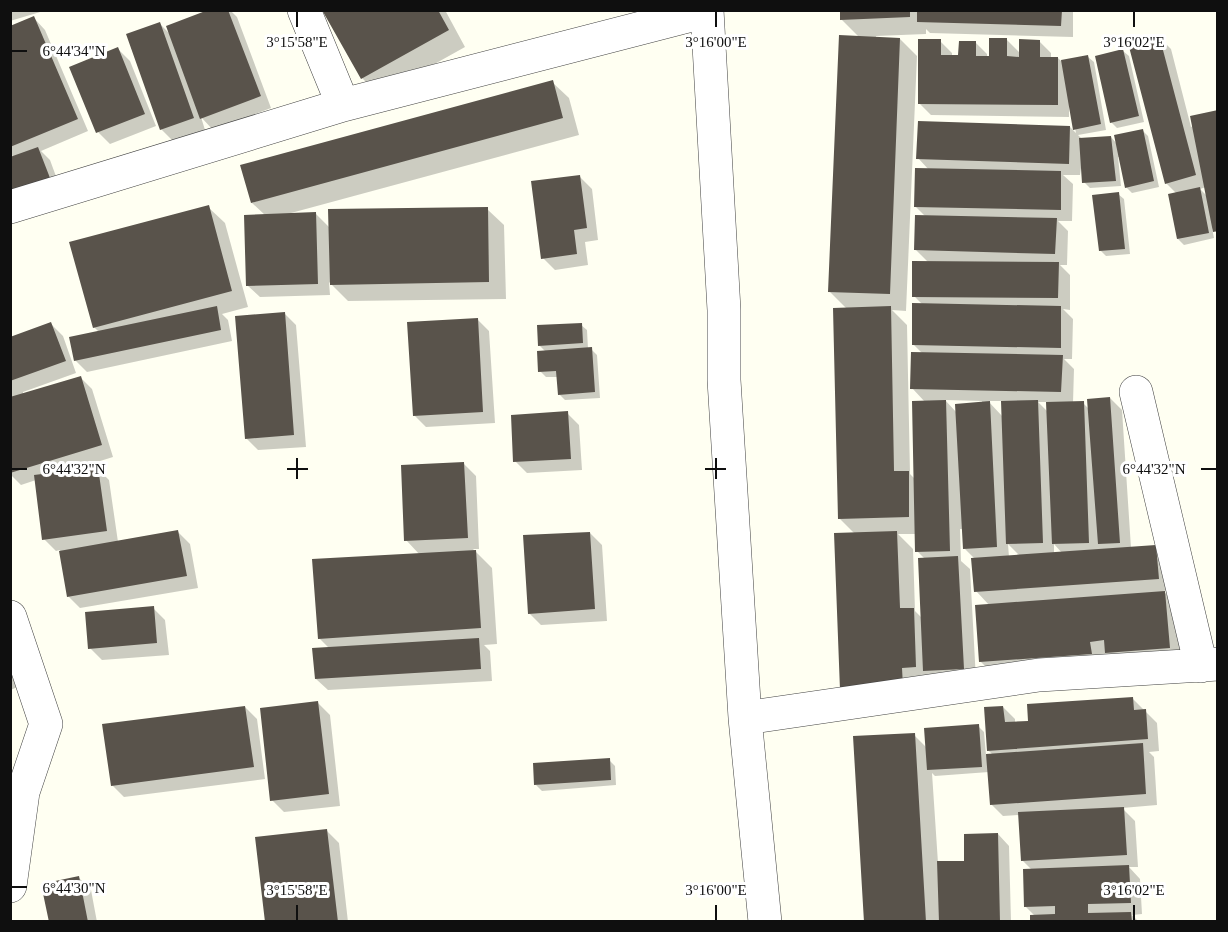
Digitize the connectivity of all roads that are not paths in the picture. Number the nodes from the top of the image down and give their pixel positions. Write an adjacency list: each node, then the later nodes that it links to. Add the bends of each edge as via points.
1 (303, 10): 3 (street)
2 (707, 11): 3 (street); 8 (street)
3 (343, 105): 4 (street)
4 (10, 207)
5 (1136, 392): 7 (street)
6 (10, 617): 9 (street, via 46,724 23,792)
7 (1209, 665): 8 (street, via 1039,675)
8 (745, 718): 10 (street)
9 (10, 886)
10 (765, 921)

